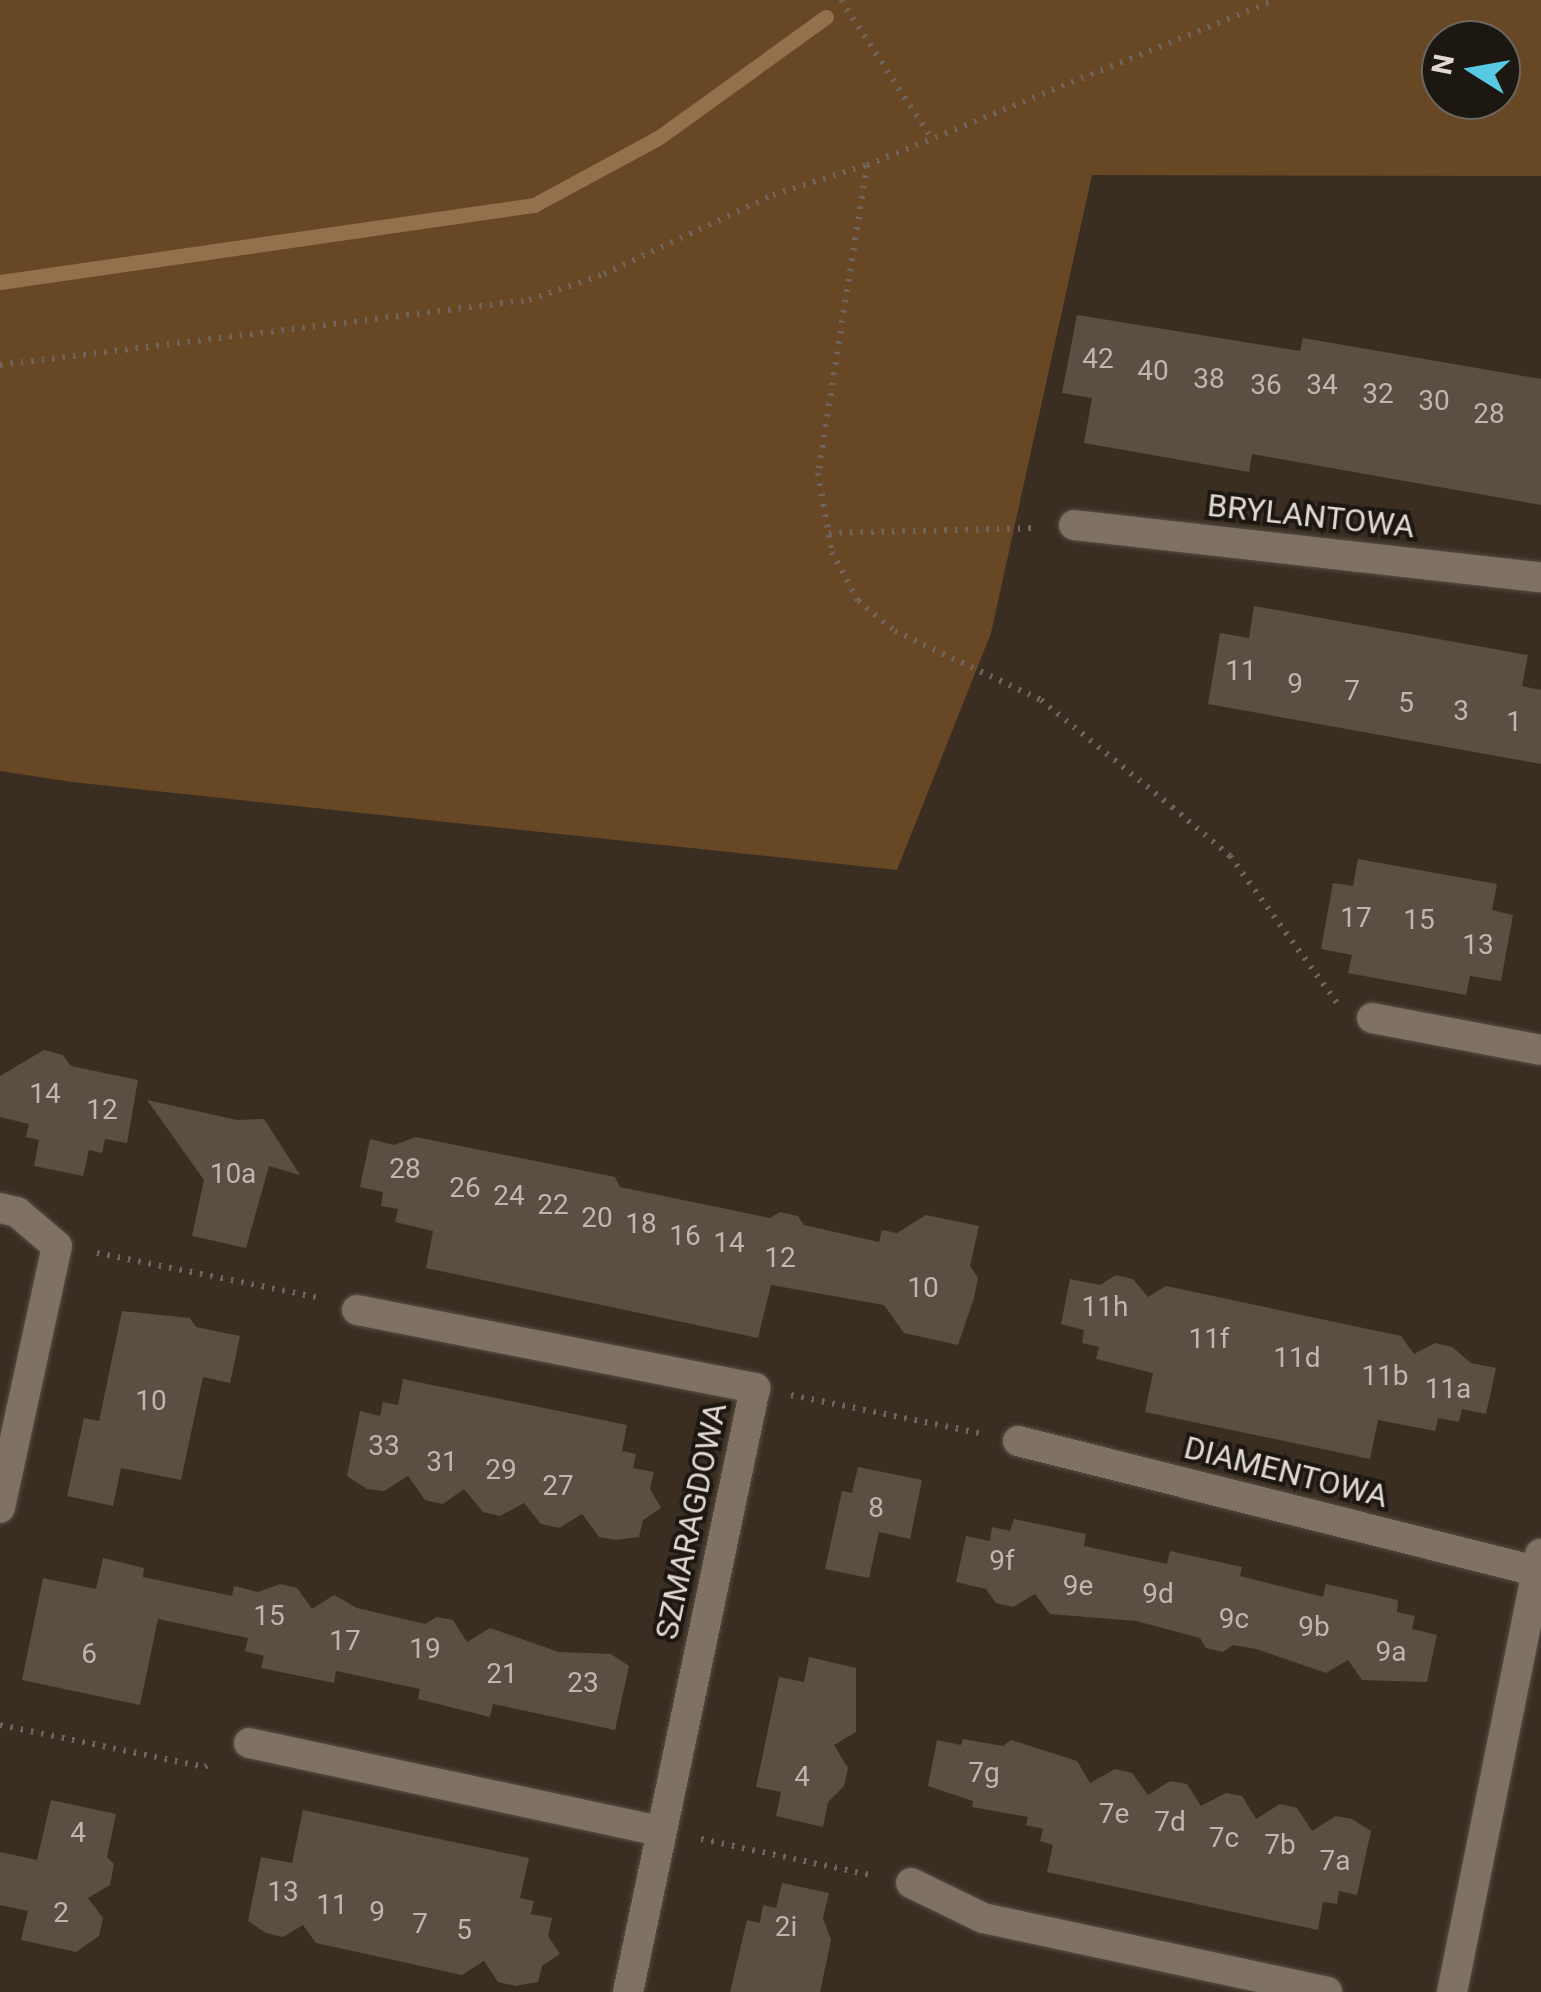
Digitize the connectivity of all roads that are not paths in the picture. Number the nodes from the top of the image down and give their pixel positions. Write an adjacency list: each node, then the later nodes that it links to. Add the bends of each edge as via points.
1 (1074, 525): 2 (street, BRYLANTOWA)
2 (1541, 577)
3 (1372, 1018): 4 (street)
4 (1541, 1050)
5 (0, 1208): 8 (street, via 17,1212 56,1246)
6 (357, 1310): 11 (street, SZMARAGDOWA, via 755,1388)
7 (1018, 1441): 9 (street, DIAMENTOWA)
8 (0, 1508)
9 (1539, 1561): 15 (street, DIAMENTOWA)
10 (249, 1744): 11 (street)
11 (660, 1831): 13 (street, SZMARAGDOWA)
12 (911, 1883): 14 (street, via 983,1918)
13 (628, 1992)
14 (1327, 1992)
15 (1452, 1992)

